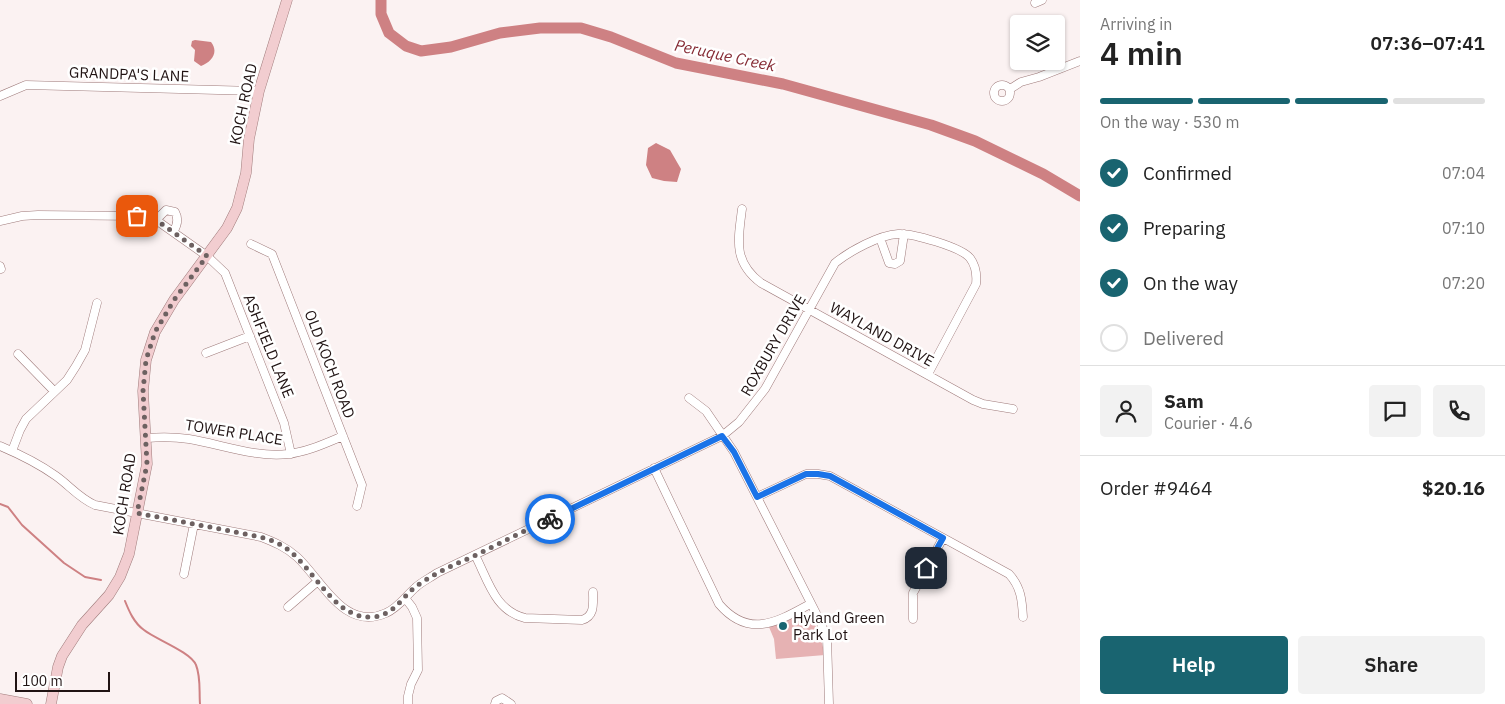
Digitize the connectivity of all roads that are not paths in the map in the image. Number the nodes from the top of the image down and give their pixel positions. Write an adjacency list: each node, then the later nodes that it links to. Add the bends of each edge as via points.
1 (287, 0): 4 (street, KOCH ROAD)
2 (1080, 61): 3 (street)
3 (1010, 89)
4 (259, 92): 5 (street, GRANDPA'S LANE, via 26,85); 13 (street, KOCH ROAD, via 238,208)
5 (0, 96)
6 (742, 209): 15 (street, WAYLAND DRIVE, via 738,248 748,272)
7 (156, 220): 8 (street, via 137,216 38,215); 9 (street, ASHFIELD LANE); 9 (street, via 166,210 175,212 177,224)
8 (0, 221)
9 (173, 232): 13 (street, ASHFIELD LANE)
10 (904, 234): 11 (street, ROXBURY DRIVE); 11 (street, via 900,261 895,264 889,263); 19 (street, ROXBURY DRIVE, via 961,250 970,258 977,275 976,284)
11 (880, 238): 15 (street, ROXBURY DRIVE, via 835,263)
12 (251, 244): 23 (street, OLD KOCH ROAD, via 272,254)
13 (207, 256): 16 (street, ASHFIELD LANE, via 225,274); 25 (street, KOCH ROAD, via 155,332 146,360 143,391)
14 (97, 303): 20 (street, via 85,350 67,380)
15 (809, 310): 19 (street, WAYLAND DRIVE); 24 (street, ROXBURY DRIVE, via 753,407)
16 (250, 336): 17 (street); 28 (street, ASHFIELD LANE, via 284,423)
17 (206, 353)
18 (18, 354): 20 (street)
19 (928, 374): 22 (street, WAYLAND DRIVE, via 973,400)
20 (54, 391): 27 (street, via 26,419)
21 (689, 398): 24 (street, via 706,411)
22 (1013, 409)
23 (343, 436): 28 (street, TOWER PLACE); 31 (street, OLD KOCH ROAD, via 362,485)
24 (722, 436): 29 (street, ROXBURY DRIVE); 30 (street)
25 (147, 438): 28 (street, TOWER PLACE, via 172,437 264,453); 32 (street, KOCH ROAD, via 147,464)
26 (0, 446): 27 (street, ROXBURY DRIVE)
27 (12, 451): 32 (street, ROXBURY DRIVE, via 58,478 94,505)
28 (290, 454)
29 (654, 468): 35 (street, ROXBURY DRIVE); 40 (street, via 719,604 731,617 764,625)
30 (757, 497): 34 (street, via 806,474 830,476); 40 (street)
31 (357, 506)
32 (137, 513): 33 (street, ROXBURY DRIVE); 46 (street, KOCH ROAD, via 129,554 120,577 68,645 58,667)
33 (194, 524): 36 (street); 37 (street, ROXBURY DRIVE, via 280,544 296,556)
34 (943, 538): 42 (street, via 1009,574 1022,596); 43 (street, via 913,593)
35 (475, 555): 38 (street, via 499,603 517,616 582,620 592,611); 39 (street, ROXBURY DRIVE, via 416,586)
36 (184, 574)
37 (318, 581): 39 (street, ROXBURY DRIVE, via 337,604 361,617 386,613); 41 (street)
38 (593, 592)
39 (405, 598): 47 (street, via 417,618 418,670 411,684)
40 (810, 604): 50 (street, via 827,638)
41 (288, 607)
42 (1023, 617)
43 (913, 619)
44 (0, 699): 45 (street)
45 (27, 704)
46 (50, 704)
47 (408, 704)
48 (495, 704): 49 (street, via 502,698)
49 (511, 704)
50 (829, 704)

